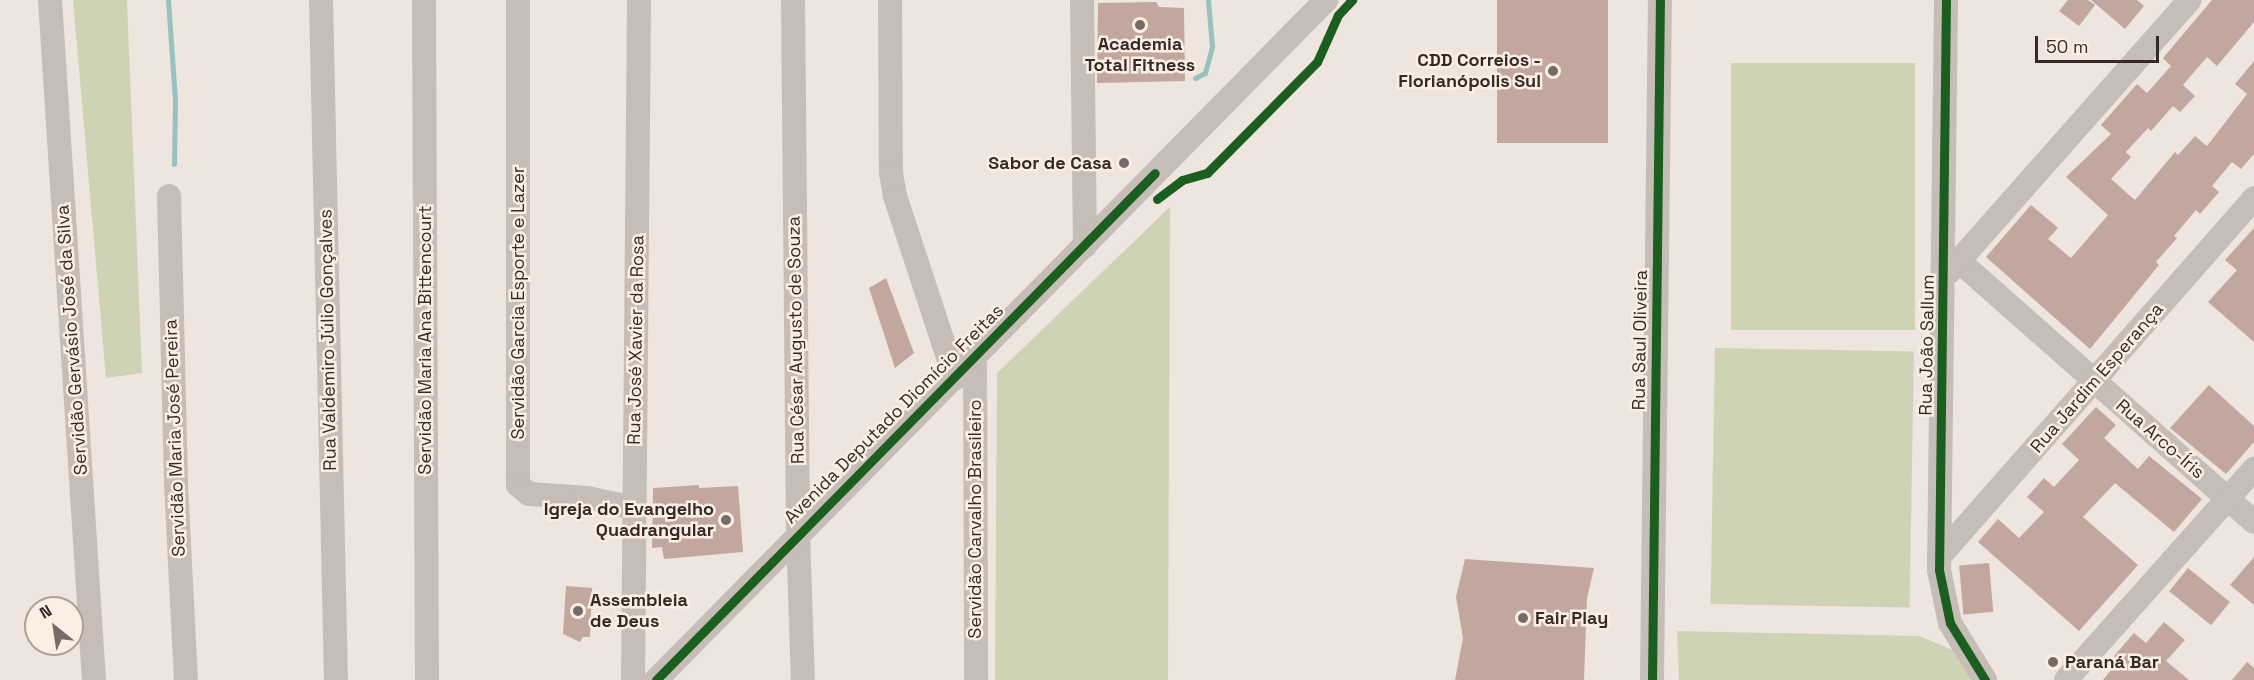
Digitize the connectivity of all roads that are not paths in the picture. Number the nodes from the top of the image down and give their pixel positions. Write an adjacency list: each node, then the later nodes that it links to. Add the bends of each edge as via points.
1 (50, 0): 26 (street, Servidão Gervásio José da Silva)
2 (321, 0): 28 (street, Rua Valdemiro Júlio Gonçalves)
3 (424, 0): 29 (street, Servidão Maria Ana Bittencourt)
4 (518, 0): 22 (street, Servidão Garcia Esporte e Lazer, via 518,485 529,494 587,498)
5 (639, 0): 22 (street, Rua José Xavier da Rosa)
6 (793, 0): 24 (street, Rua César Augusto de Souza)
7 (890, 0): 18 (street, via 891,174)
8 (1082, 0): 15 (street)
9 (1326, 0): 15 (street, Avenida Deputado Diomício Freitas)
10 (1660, 0): 34 (street, Rua Saul Oliveira)
11 (1946, 0): 16 (street, Rua João Sallum)
12 (2190, 0): 16 (street)
13 (169, 196): 27 (street, Servidão Maria José Pereira, via 176,484)
14 (2254, 198): 19 (street, Rua Jardim Esperança)
15 (1085, 246): 17 (street, Avenida Deputado Diomício Freitas)
16 (1952, 269): 19 (street, Rua Arco-Íris); 25 (street, Rua João Sallum)
17 (975, 357): 18 (street, Avenida Deputado Diomício Freitas); 33 (street, Servidão Carvalho Brasileiro)
18 (955, 378): 24 (street, Avenida Deputado Diomício Freitas)
19 (2094, 381): 21 (street, Rua Arco-Íris); 25 (street, Rua Jardim Esperança)
20 (2254, 469): 21 (street)
21 (2228, 499): 23 (street, Rua Arco-Íris); 36 (street)
22 (635, 508): 30 (street, Rua José Xavier da Rosa)
23 (2254, 522)
24 (798, 533): 31 (street, Avenida Deputado Diomício Freitas); 32 (street, Rua César Augusto de Souza)
25 (1939, 557): 35 (street, Rua João Sallum, via 1950,623)
26 (94, 680)
27 (186, 680)
28 (336, 680)
29 (427, 680)
30 (633, 680)
31 (656, 680)
32 (803, 680)
33 (976, 680)
34 (1652, 680)
35 (1985, 680)
36 (2066, 680)

